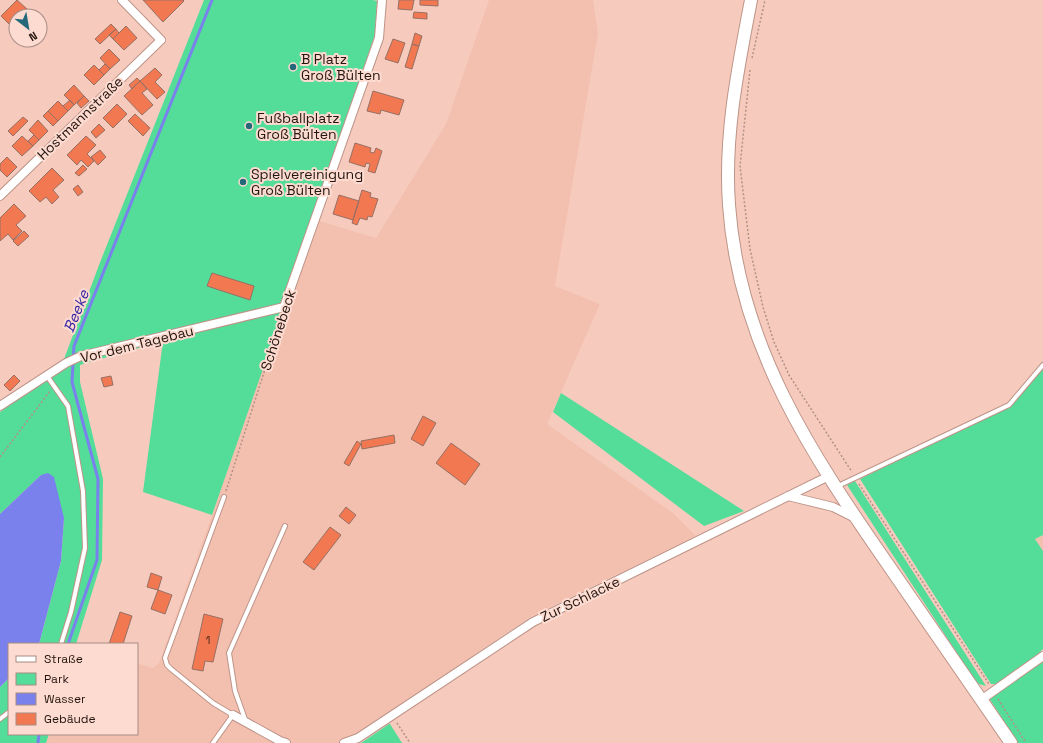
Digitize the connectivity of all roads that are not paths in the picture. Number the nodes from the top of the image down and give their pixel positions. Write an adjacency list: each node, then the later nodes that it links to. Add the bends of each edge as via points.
1 (122, 0): 4 (street, Hostmannstraße, via 161,40)
2 (382, 0): 5 (street, Schönebeck, via 379,38)
3 (751, 0): 9 (street, via 735,80 728,148 729,204 736,260 748,310 771,372)
4 (0, 196)
5 (284, 307): 7 (street, Vor dem Tagebau, via 81,356)
6 (1043, 366): 10 (lane, via 1009,405)
7 (46, 375): 8 (street, Vor dem Tagebau); 15 (lane, via 68,406 83,491 85,548)
8 (0, 406)
9 (829, 476): 10 (street); 11 (street, Zur Schlacke)
10 (836, 487): 13 (street)
11 (788, 496): 13 (street, via 833,506); 24 (street, Zur Schlacke, via 534,622 358,738)
12 (224, 497): 19 (lane, via 165,658 171,670)
13 (856, 519): 17 (street)
14 (285, 526): 21 (lane, via 229,653 235,691)
15 (61, 643)
16 (1043, 656): 17 (street)
17 (981, 700): 25 (street)
18 (8, 713): 20 (lane)
19 (232, 715): 21 (street); 22 (lane)
20 (0, 719)
21 (246, 722): 23 (street)
22 (213, 743)
23 (286, 743)
24 (344, 743)
25 (1011, 743)

